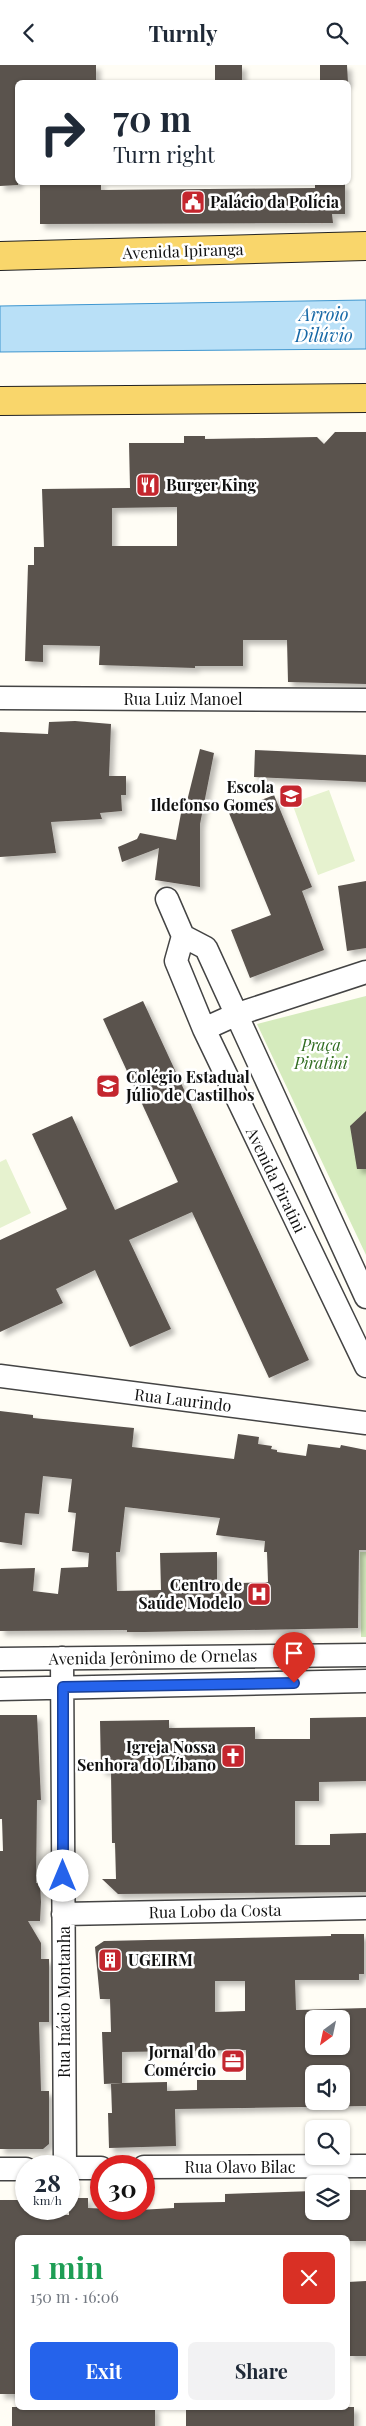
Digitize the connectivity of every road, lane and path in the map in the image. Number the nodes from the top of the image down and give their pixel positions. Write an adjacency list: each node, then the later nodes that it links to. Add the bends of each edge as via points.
1 (366, 246): 2 (main road, Avenida Ipiranga)
2 (0, 257)
3 (366, 398): 4 (main road)
4 (0, 401)
5 (0, 698): 6 (street, Rua Luiz Manoel)
6 (366, 699)
7 (166, 899): 8 (street)
8 (183, 936): 10 (street, Avenida Piratini, via 206,948); 11 (street, Avenida Piratini, via 176,961)
9 (366, 972): 10 (street)
10 (236, 1015): 11 (street); 12 (street, Avenida Piratini)
11 (204, 1029): 13 (street, Avenida Piratini)
12 (366, 1297)
13 (366, 1366)
14 (0, 1376): 15 (street, Rua Laurindo)
15 (366, 1423)
16 (366, 1655): 17 (street, Avenida Jerônimo de Ornelas)
17 (257, 1656): 18 (street, Avenida Jerônimo de Ornelas); 21 (street)
18 (62, 1658): 19 (street, Avenida Jerônimo de Ornelas); 22 (street, Rua Inácio Montanha)
19 (0, 1659)
20 (366, 1681): 21 (street, Avenida Jerônimo de Ornelas)
21 (258, 1683): 22 (street, Avenida Jerônimo de Ornelas)
22 (63, 1687): 23 (street, Avenida Jerônimo de Ornelas); 25 (street, Rua Inácio Montanha)
23 (0, 1689)
24 (366, 1908): 25 (street, Rua Lobo da Costa)
25 (63, 1914): 26 (street, Rua Inácio Montanha)
26 (65, 2155)
27 (366, 2165): 28 (street, Rua Olavo Bilac)
28 (155, 2167)
29 (0, 2169): 30 (street)
30 (15, 2169)

